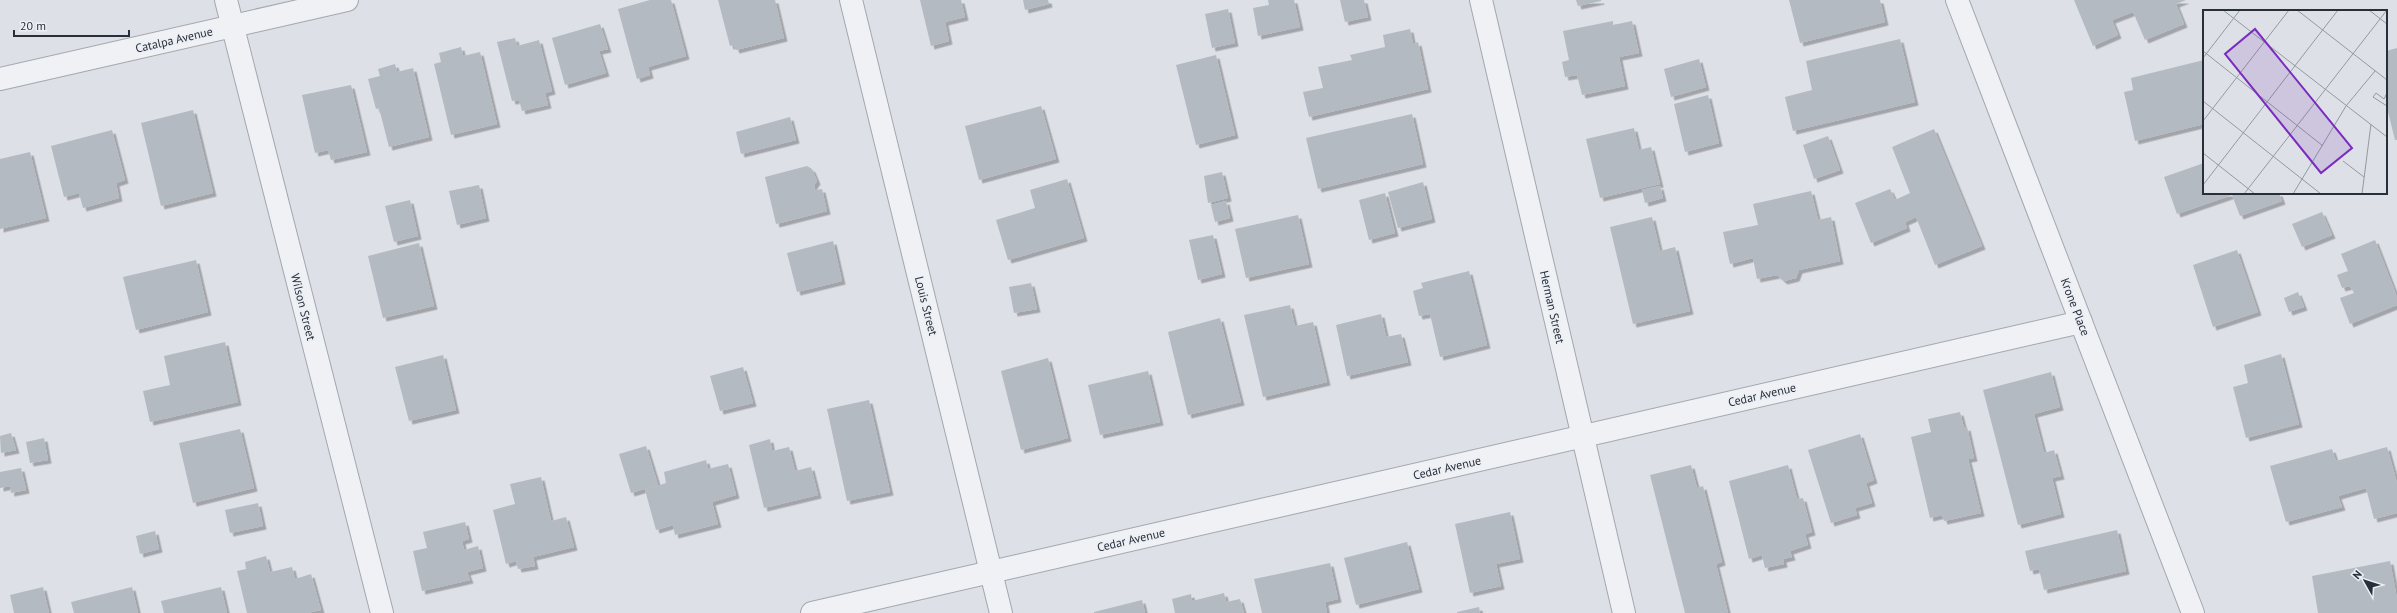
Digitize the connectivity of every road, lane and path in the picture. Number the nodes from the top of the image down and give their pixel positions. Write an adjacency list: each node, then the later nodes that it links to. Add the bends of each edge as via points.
1 (226, 0): 6 (street, Wilson Street)
2 (347, 0): 6 (street, Catalpa Avenue)
3 (852, 0): 10 (street, Louis Street)
4 (1481, 0): 9 (street, Herman Street)
5 (1957, 0): 8 (street, Krone Place)
6 (232, 27): 7 (street, Catalpa Avenue); 11 (street, Wilson Street)
7 (0, 79)
8 (2081, 322): 9 (street, Cedar Avenue); 15 (street, Krone Place)
9 (1582, 436): 10 (street, Cedar Avenue); 14 (street, Herman Street)
10 (991, 572): 12 (street, Cedar Avenue); 13 (street, Louis Street)
11 (382, 613)
12 (812, 613)
13 (1001, 613)
14 (1624, 613)
15 (2193, 613)

